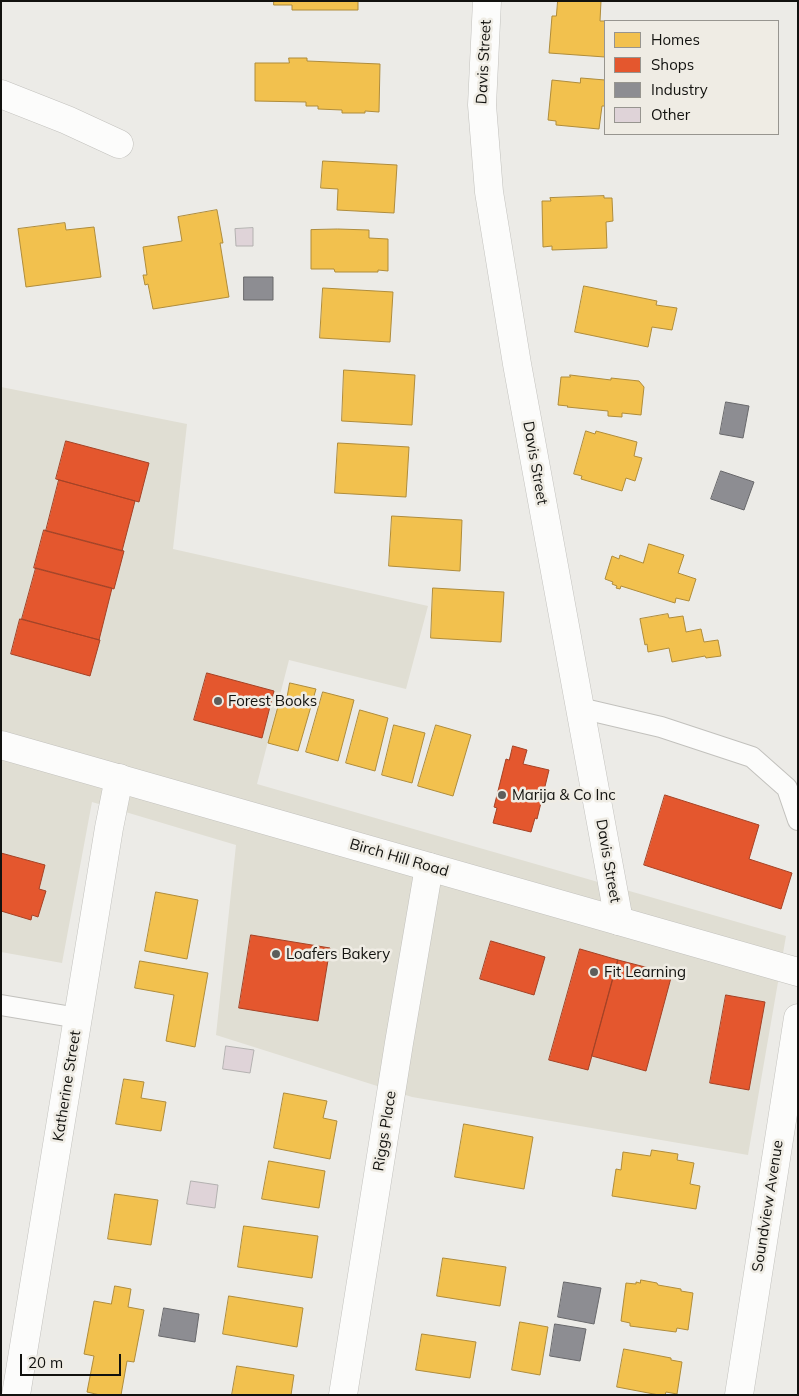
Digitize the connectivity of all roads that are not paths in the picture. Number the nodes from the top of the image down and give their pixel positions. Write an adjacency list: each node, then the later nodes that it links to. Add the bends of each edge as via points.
1 (487, 1): 4 (street, Davis Street, via 482,105 489,192)
2 (1, 94): 3 (street)
3 (119, 144)
4 (580, 708): 7 (lane, via 661,727 752,757 787,788); 9 (street, Davis Street)
5 (1, 745): 6 (street, Birch Hill Road)
6 (119, 778): 8 (street, Birch Hill Road); 12 (street, Katherine Street)
7 (798, 820)
8 (429, 867): 9 (street, Birch Hill Road); 15 (street, Riggs Place)
9 (618, 921): 10 (street, Birch Hill Road)
10 (798, 972)
11 (1, 1005): 12 (lane)
12 (78, 1018): 14 (street, Katherine Street)
13 (798, 1018): 16 (street, Soundview Avenue)
14 (16, 1395)
15 (344, 1395)
16 (739, 1395)

